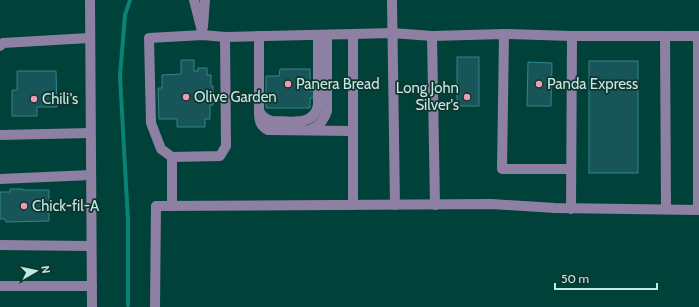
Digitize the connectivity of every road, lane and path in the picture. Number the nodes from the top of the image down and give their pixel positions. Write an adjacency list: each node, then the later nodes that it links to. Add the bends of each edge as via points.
1 (90, 0): 16 (lane)
2 (194, 0): 8 (lane)
3 (205, 0): 8 (lane)
4 (392, 0): 5 (lane)
5 (392, 33): 6 (lane); 11 (lane); 28 (lane)
6 (353, 34): 9 (lane); 20 (lane)
7 (504, 34): 11 (lane); 12 (lane); 24 (lane, via 502,169)
8 (203, 35): 15 (lane); 23 (lane, via 149,38 151,124 161,149)
9 (322, 35): 10 (lane); 18 (lane, via 316,114 307,121 272,121 263,117); 19 (lane, via 327,110 322,122)
10 (259, 36): 15 (lane); 18 (lane)
11 (432, 36): 29 (lane)
12 (572, 36): 13 (lane); 24 (lane)
13 (664, 36): 14 (lane); 32 (lane)
14 (699, 36): 33 (lane)
15 (225, 37): 23 (lane, via 226,146 220,156)
16 (90, 38): 17 (lane, via 3,43); 21 (lane)
17 (0, 46)
18 (259, 110): 19 (lane, via 259,121 268,130)
19 (307, 131): 20 (lane)
20 (353, 131): 27 (lane)
21 (90, 133): 22 (lane); 25 (lane)
22 (0, 135)
23 (172, 157): 30 (lane)
24 (571, 169): 31 (lane)
25 (91, 175): 26 (lane); 35 (lane)
26 (0, 179)
27 (353, 205): 28 (lane); 30 (lane)
28 (395, 205): 29 (lane)
29 (435, 205): 31 (lane, via 492,204)
30 (172, 206): 39 (lane, via 156,206)
31 (571, 209): 32 (lane)
32 (666, 209): 33 (lane)
33 (699, 210)
34 (0, 245): 35 (lane)
35 (91, 246): 37 (lane)
36 (0, 286): 37 (lane)
37 (92, 286): 38 (lane)
38 (92, 307)
39 (155, 307)

